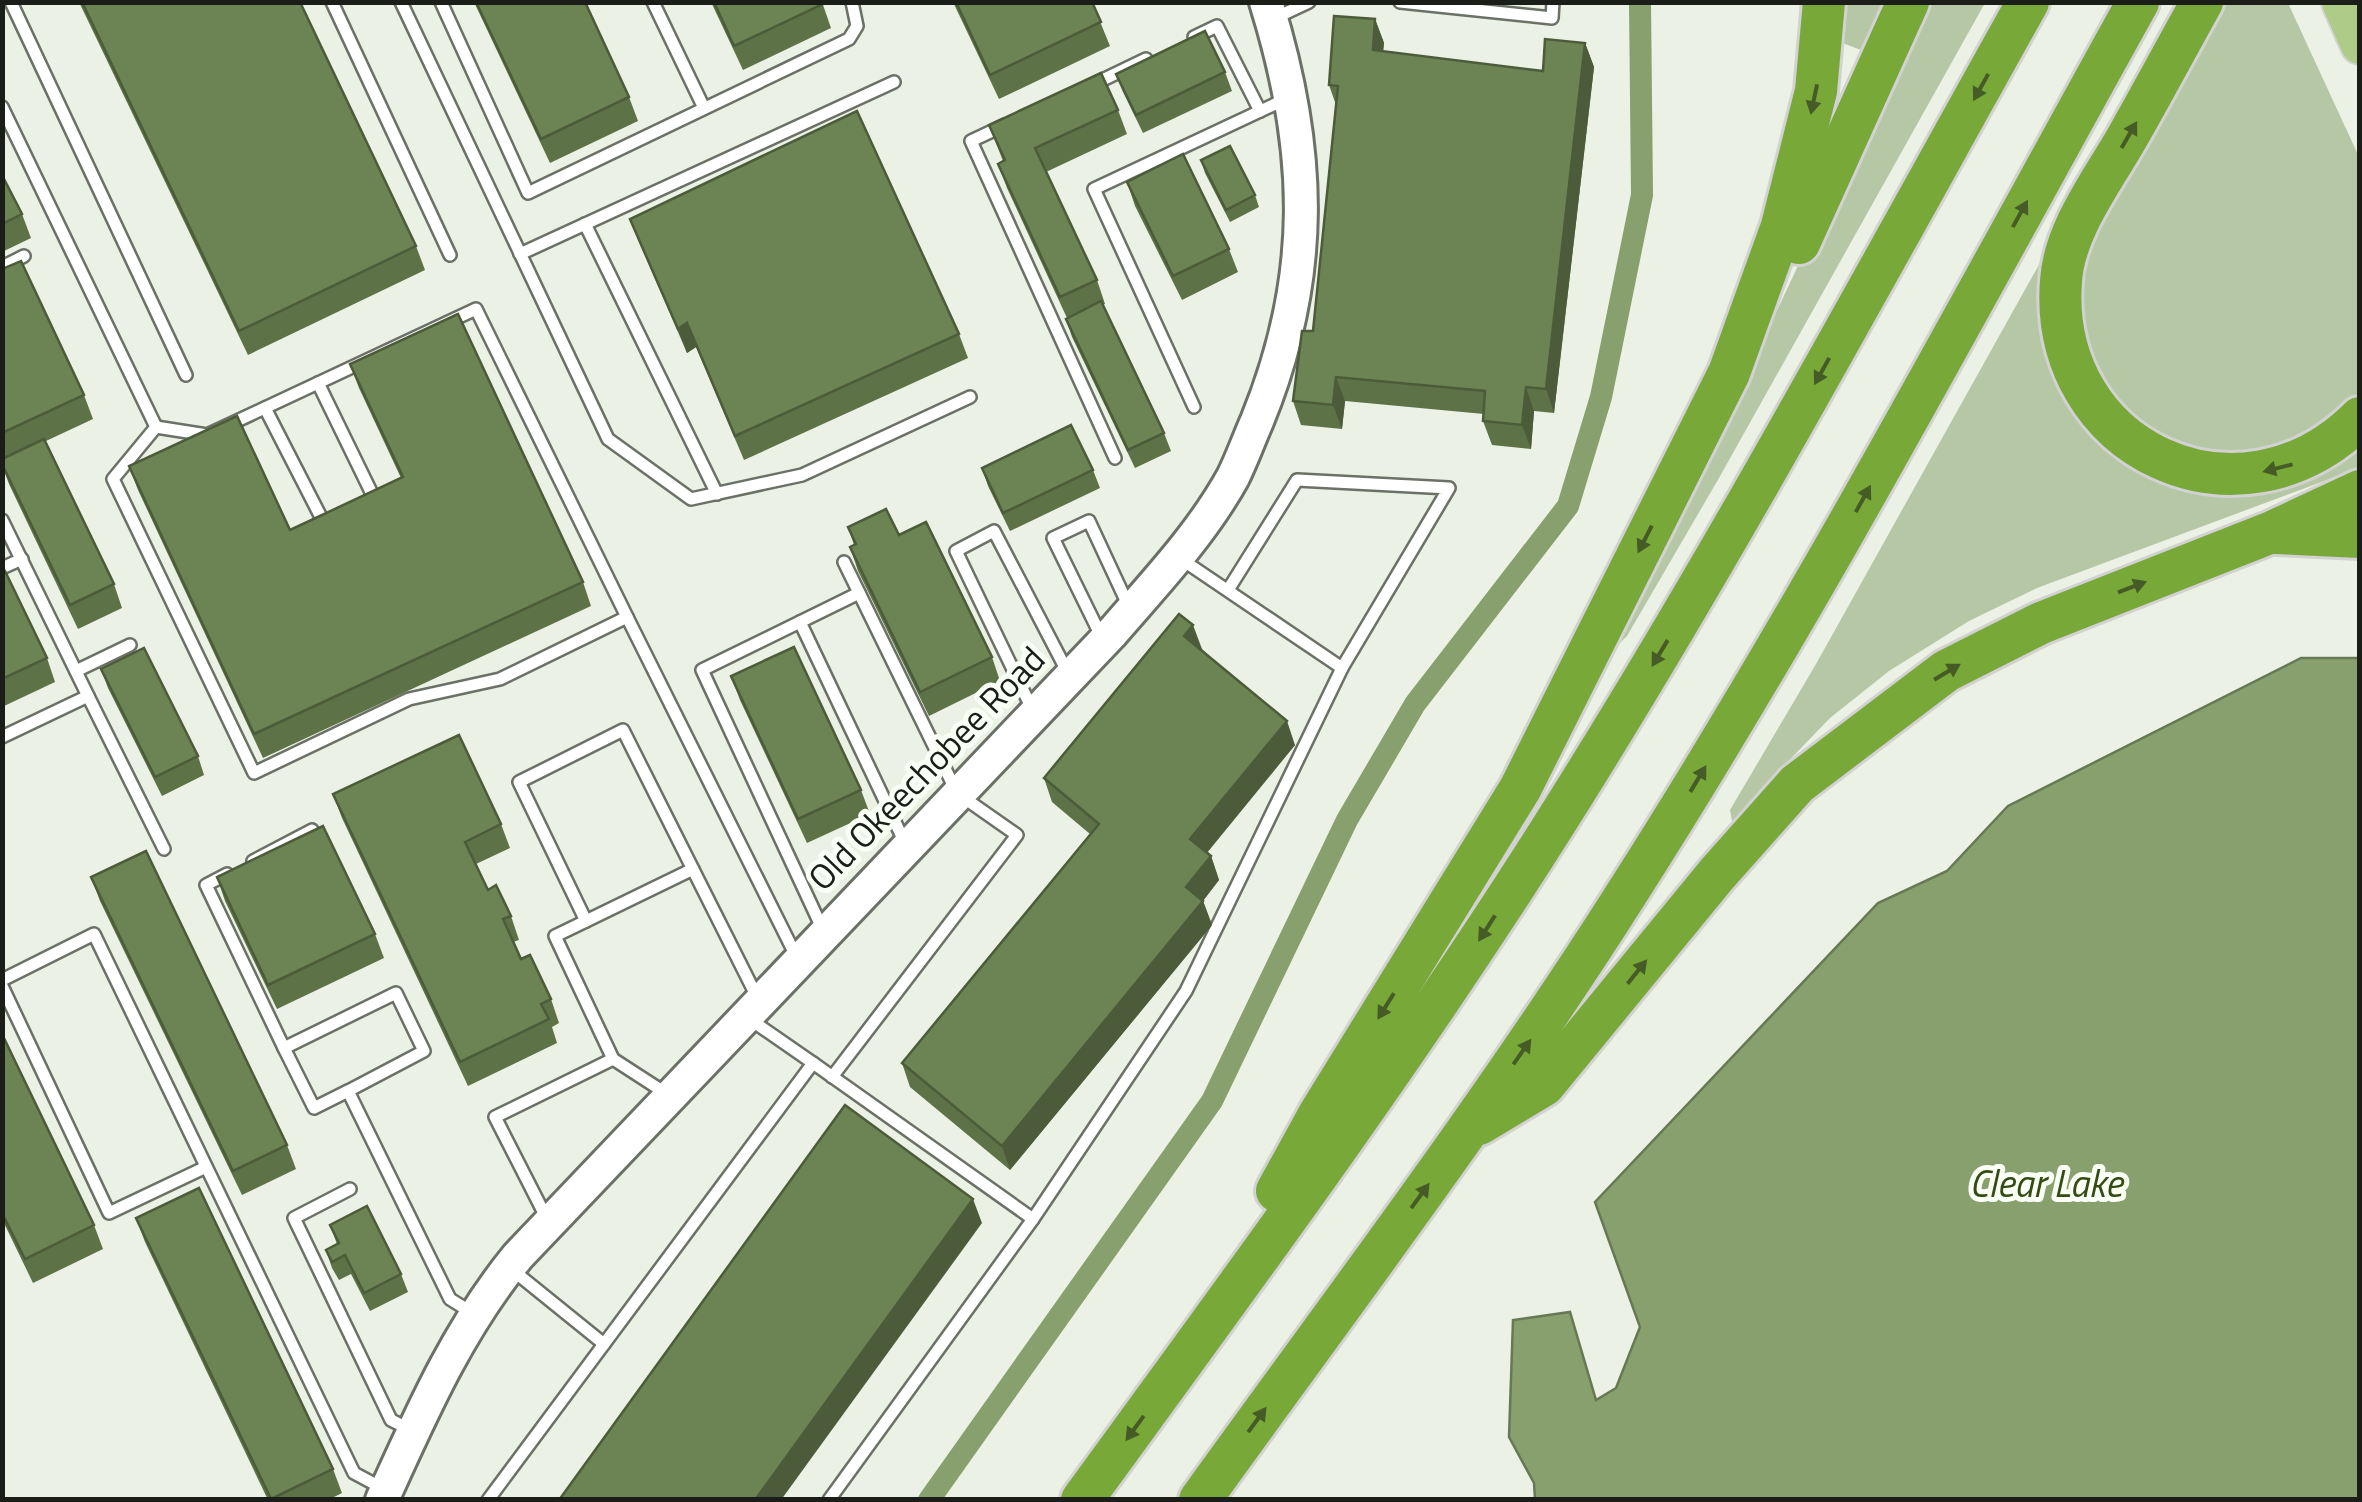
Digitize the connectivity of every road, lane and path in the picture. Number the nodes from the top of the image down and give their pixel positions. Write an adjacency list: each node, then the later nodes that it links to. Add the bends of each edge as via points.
1 (11, 2): 33 (lane)
2 (332, 2): 29 (lane)
3 (401, 2): 28 (lane)
4 (441, 2): 24 (lane, via 528,192)
5 (653, 2): 24 (lane)
6 (852, 2): 24 (lane, via 857,26 849,38)
7 (1309, 2): 16 (lane)
8 (1400, 2): 9 (lane, via 1552,18)
9 (1552, 2)
10 (1824, 2): 32 (highway, one-way to 32, via 1816,91 1787,207)
11 (1908, 2): 32 (highway, via 1802,238)
12 (2028, 2): 89 (highway, one-way to 89, via 1715,560 1592,764 1464,965)
13 (2138, 2): 81 (highway, one-way to 13, via 1606,925 1761,674)
14 (2202, 2): 38 (highway, one-way to 14, via 2300,462 2214,476 2139,447 2111,424 2084,392 2069,355 2060,278 2073,236)
15 (2340, 2): 18 (main road)
16 (1268, 11): 22 (street, Old Okeechobee Road)
17 (1182, 42): 25 (lane, via 1217,26)
18 (2360, 45)
19 (1164, 50): 21 (lane)
20 (894, 82): 27 (lane)
21 (1077, 92)
22 (1292, 96): 25 (lane); 48 (street, Old Okeechobee Road, via 1302,216 1285,344 1233,476)
23 (2, 107): 39 (lane)
24 (704, 108)
25 (1260, 111): 36 (lane, via 1094,188)
26 (1024, 116): 40 (lane, via 971,141)
27 (585, 224): 28 (lane); 42 (lane)
28 (520, 254): 42 (lane, via 608,438 691,500)
29 (450, 255)
30 (24, 256): 31 (lane)
31 (2, 266)
32 (1729, 373): 89 (highway, one-way to 89, via 1520,789 1320,1113)
33 (186, 376)
34 (318, 383): 37 (lane); 43 (lane); 55 (lane, via 476,309)
35 (970, 396): 42 (lane, via 802,474)
36 (1194, 407)
37 (265, 408): 39 (lane, via 207,435); 45 (lane)
38 (2360, 418)
39 (156, 427): 55 (lane, via 112,479 254,773 409,699 500,678)
40 (1115, 458)
41 (2360, 491): 46 (highway)
42 (717, 494)
43 (376, 500)
44 (2, 520): 49 (lane)
45 (325, 525)
46 (2272, 532): 47 (highway); 81 (highway, one-way to 46, via 1544,1085 1798,784 1874,723 1946,671 2041,622)
47 (2360, 536)
48 (1178, 556): 52 (lane); 54 (street, Old Okeechobee Road)
49 (22, 559): 51 (lane); 60 (lane)
50 (844, 562): 53 (lane)
51 (2, 568)
52 (1228, 590): 59 (lane); 59 (lane, via 1297,480 1449,488)
53 (858, 592): 56 (lane); 65 (lane)
54 (1131, 611): 57 (street, Old Okeechobee Road); 57 (lane, via 1088,521 1053,538)
55 (627, 618): 72 (lane)
56 (800, 622): 67 (lane); 71 (lane, via 702,670)
57 (1104, 642): 61 (street, Old Okeechobee Road)
58 (130, 645): 60 (lane)
59 (1342, 668): 84 (lane, via 1186,991)
60 (76, 671): 62 (lane)
61 (1070, 677): 63 (street, Old Okeechobee Road); 63 (lane, via 994,531 956,550)
62 (88, 696): 64 (lane); 68 (lane)
63 (1034, 714): 65 (street, Old Okeechobee Road)
64 (2, 737)
65 (957, 794): 67 (street, Old Okeechobee Road); 78 (lane, via 1017,835)
66 (312, 830): 75 (lane, via 206,885)
67 (906, 846): 71 (street, Old Okeechobee Road)
68 (164, 849)
69 (693, 868): 70 (lane); 70 (lane, via 624,730 606,738 519,782); 74 (lane)
70 (586, 921): 76 (lane, via 554,936)
71 (824, 932): 72 (street, Old Okeechobee Road)
72 (798, 959): 74 (street, Old Okeechobee Road)
73 (2, 983): 82 (lane, via 109,1212); 82 (lane, via 94,934)
74 (752, 1008): 77 (lane); 80 (street, Old Okeechobee Road)
75 (284, 1048): 79 (lane, via 314,1108); 79 (lane, via 396,992 424,1051)
76 (612, 1060): 80 (lane); 85 (lane, via 495,1118)
77 (813, 1063): 78 (lane); 88 (lane)
78 (832, 1077): 84 (lane)
79 (348, 1091): 87 (lane, via 450,1299)
80 (670, 1096): 85 (street, Old Okeechobee Road)
81 (1466, 1132): 95 (highway, one-way to 81)
82 (206, 1167): 91 (lane, via 354,1472)
83 (350, 1189): 90 (lane, via 294,1218 391,1420)
84 (1033, 1218): 93 (lane)
85 (549, 1224): 86 (street, Old Okeechobee Road)
86 (508, 1267): 87 (street, Old Okeechobee Road); 88 (lane)
87 (474, 1314): 90 (street, Old Okeechobee Road)
88 (604, 1344): 92 (lane)
89 (1187, 1356): 94 (highway, one-way to 94)
90 (413, 1431): 91 (street, Old Okeechobee Road)
91 (384, 1495)
92 (488, 1500)
93 (829, 1500)
94 (1082, 1500)
95 (1200, 1500)

